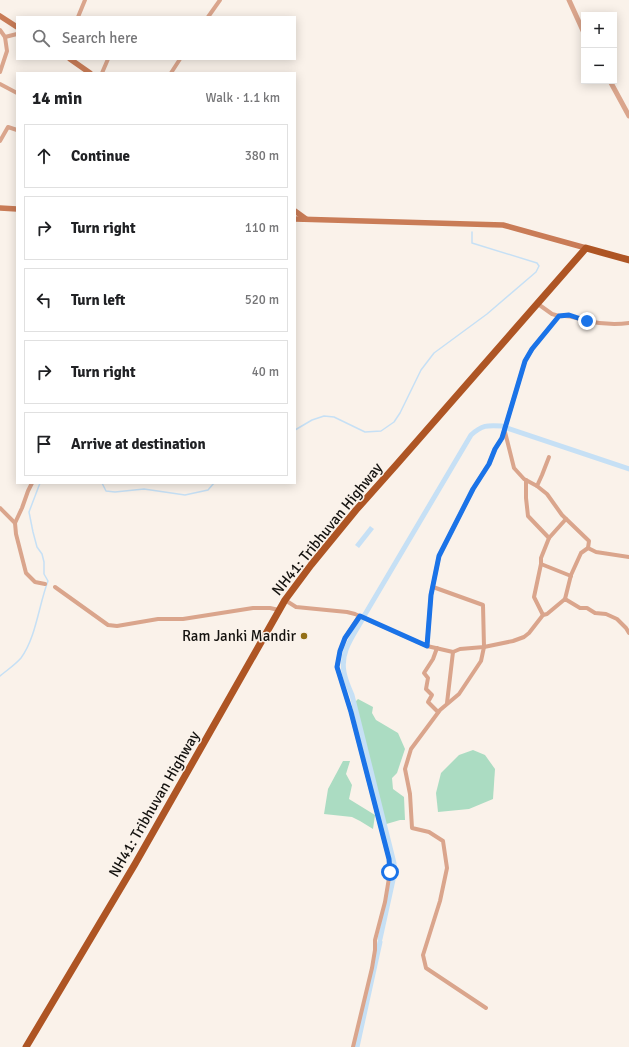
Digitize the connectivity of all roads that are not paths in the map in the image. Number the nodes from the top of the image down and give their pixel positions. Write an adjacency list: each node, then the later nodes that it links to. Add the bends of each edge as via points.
1 (85, 0): 5 (street)
2 (220, 0): 6 (street)
3 (570, 0): 8 (street)
4 (0, 16): 7 (main road)
5 (78, 16)
6 (209, 16)
7 (16, 26)
8 (581, 26)
9 (0, 30): 11 (street)
10 (16, 34): 11 (street)
11 (6, 38): 15 (street, via 7,51)
12 (71, 60): 16 (main road)
13 (108, 60): 17 (street)
14 (179, 60): 18 (street)
15 (0, 72)
16 (89, 72)
17 (102, 72)
18 (172, 72)
19 (0, 84): 21 (street)
20 (612, 84): 22 (street)
21 (16, 92)
22 (629, 116)
23 (16, 130): 24 (street, via 8,127)
24 (0, 141)
25 (0, 208): 26 (main road)
26 (16, 209)
27 (296, 212): 29 (main road)
28 (296, 218): 29 (main road)
29 (307, 219): 30 (main road, via 503,225)
30 (586, 248): 31 (highway); 32 (highway, NH41: Tribhuvan Highway)
31 (629, 260)
32 (538, 304): 33 (street); 52 (highway, NH41: Tribhuvan Highway, via 356,510)
33 (559, 316): 34 (street, via 569,315 606,324); 35 (street, via 525,361)
34 (629, 323)
35 (504, 432): 37 (street, via 514,468); 50 (street, via 442,550)
36 (549, 457): 39 (street)
37 (526, 480): 39 (street); 43 (street, via 528,516)
38 (32, 484): 42 (street)
39 (537, 486): 41 (street, via 547,494)
40 (0, 508): 42 (street)
41 (566, 519): 43 (street); 44 (street, via 589,541)
42 (15, 523): 48 (street, via 26,573 35,582)
43 (549, 538): 46 (street, via 541,558)
44 (588, 548): 45 (street, via 596,552); 47 (street, via 581,553)
45 (629, 557)
46 (542, 564): 47 (street); 55 (street, via 534,597)
47 (571, 576): 51 (street)
48 (45, 584)
49 (55, 587): 53 (street, via 108,625 117,626 253,608)
50 (433, 587): 57 (street); 58 (street, via 483,605)
51 (565, 599): 55 (street); 56 (street, via 580,608 617,619)
52 (285, 600): 53 (highway, NH41: Tribhuvan Highway); 54 (street, via 296,607 348,612)
53 (279, 610): 64 (highway, NH41: Tribhuvan Highway, via 135,864)
54 (360, 616): 57 (street); 65 (street, via 345,638 337,667 386,844 390,872 375,940 372,968)
55 (543, 616): 58 (street, via 524,637)
56 (629, 633)
57 (427, 646): 59 (street)
58 (484, 647): 60 (street); 61 (street, via 481,661 472,676 459,694)
59 (437, 648): 60 (street); 62 (street, via 424,673 428,678 426,689 432,695 428,702)
60 (453, 652): 61 (street)
61 (447, 703): 62 (street)
62 (438, 712): 63 (street, via 411,749 405,769 410,794 412,828 429,832 443,841 447,868 440,901 423,955 426,968)
63 (486, 1008)
64 (26, 1047)
65 (352, 1047)

